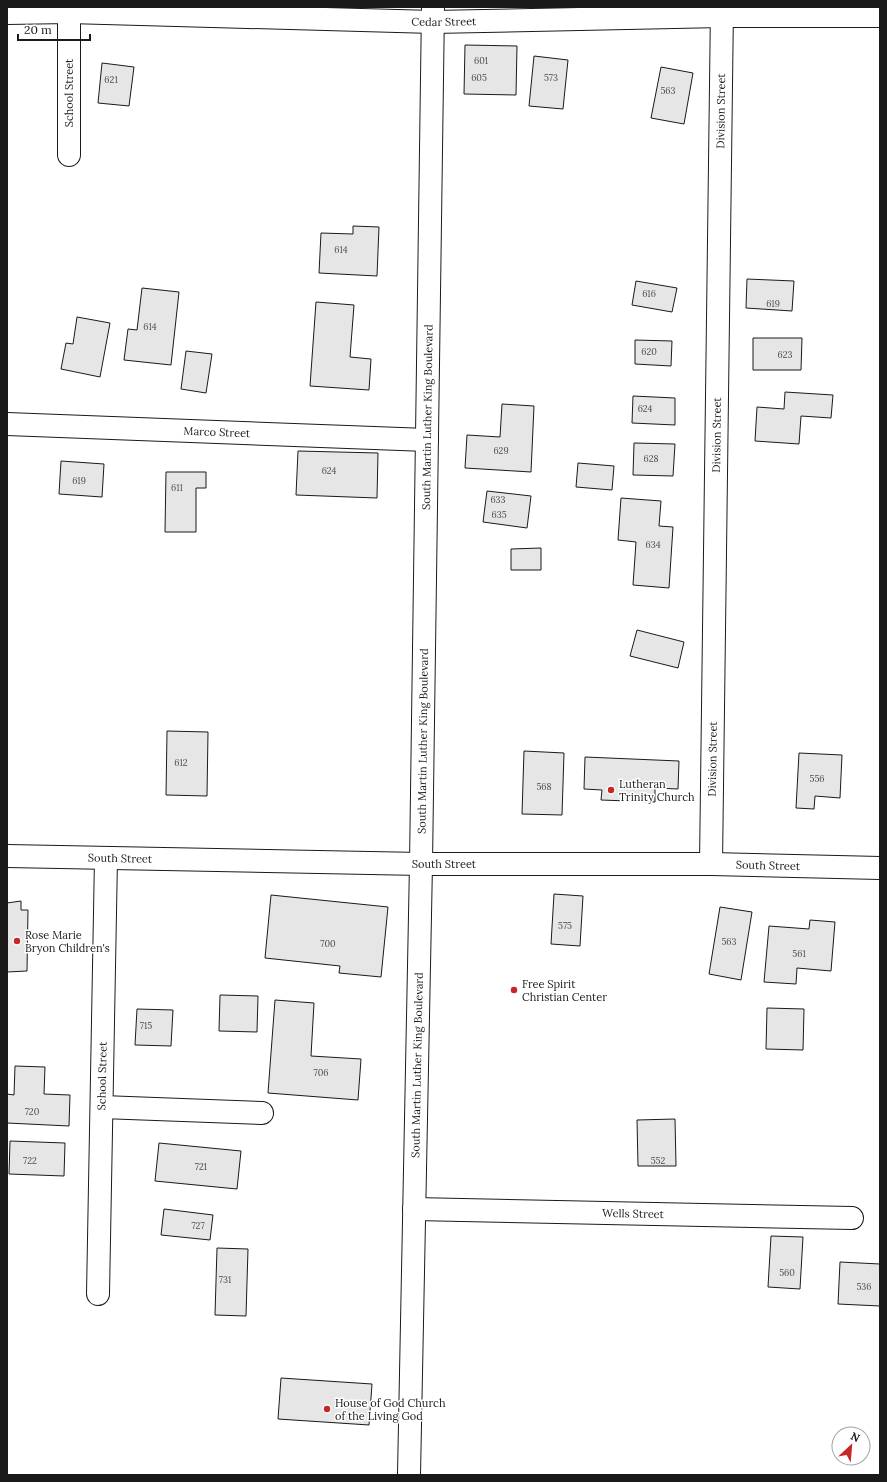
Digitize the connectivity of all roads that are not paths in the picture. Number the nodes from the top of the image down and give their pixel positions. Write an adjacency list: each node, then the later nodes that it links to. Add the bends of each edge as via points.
1 (69, 10): 3 (street, Cedar Street); 4 (street, Cedar Street); 6 (street, School Street)
2 (722, 11): 4 (street, Cedar Street); 5 (street, Cedar Street); 12 (street, Division Street)
3 (7, 13)
4 (433, 14): 8 (street, South Martin Luther King Boulevard)
5 (880, 16)
6 (68, 155)
7 (7, 424): 8 (street, Marco Street)
8 (427, 440): 11 (street, South Martin Luther King Boulevard)
9 (7, 856): 10 (street, South Street)
10 (106, 858): 11 (street, South Street); 14 (street, School Street)
11 (421, 864): 12 (street, South Street); 16 (street, South Martin Luther King Boulevard)
12 (711, 864): 13 (street, South Street)
13 (880, 868)
14 (102, 1107): 15 (street); 18 (street, School Street)
15 (262, 1112)
16 (414, 1210): 17 (street, Wells Street); 19 (street, South Martin Luther King Boulevard)
17 (852, 1218)
18 (98, 1294)
19 (409, 1475)

